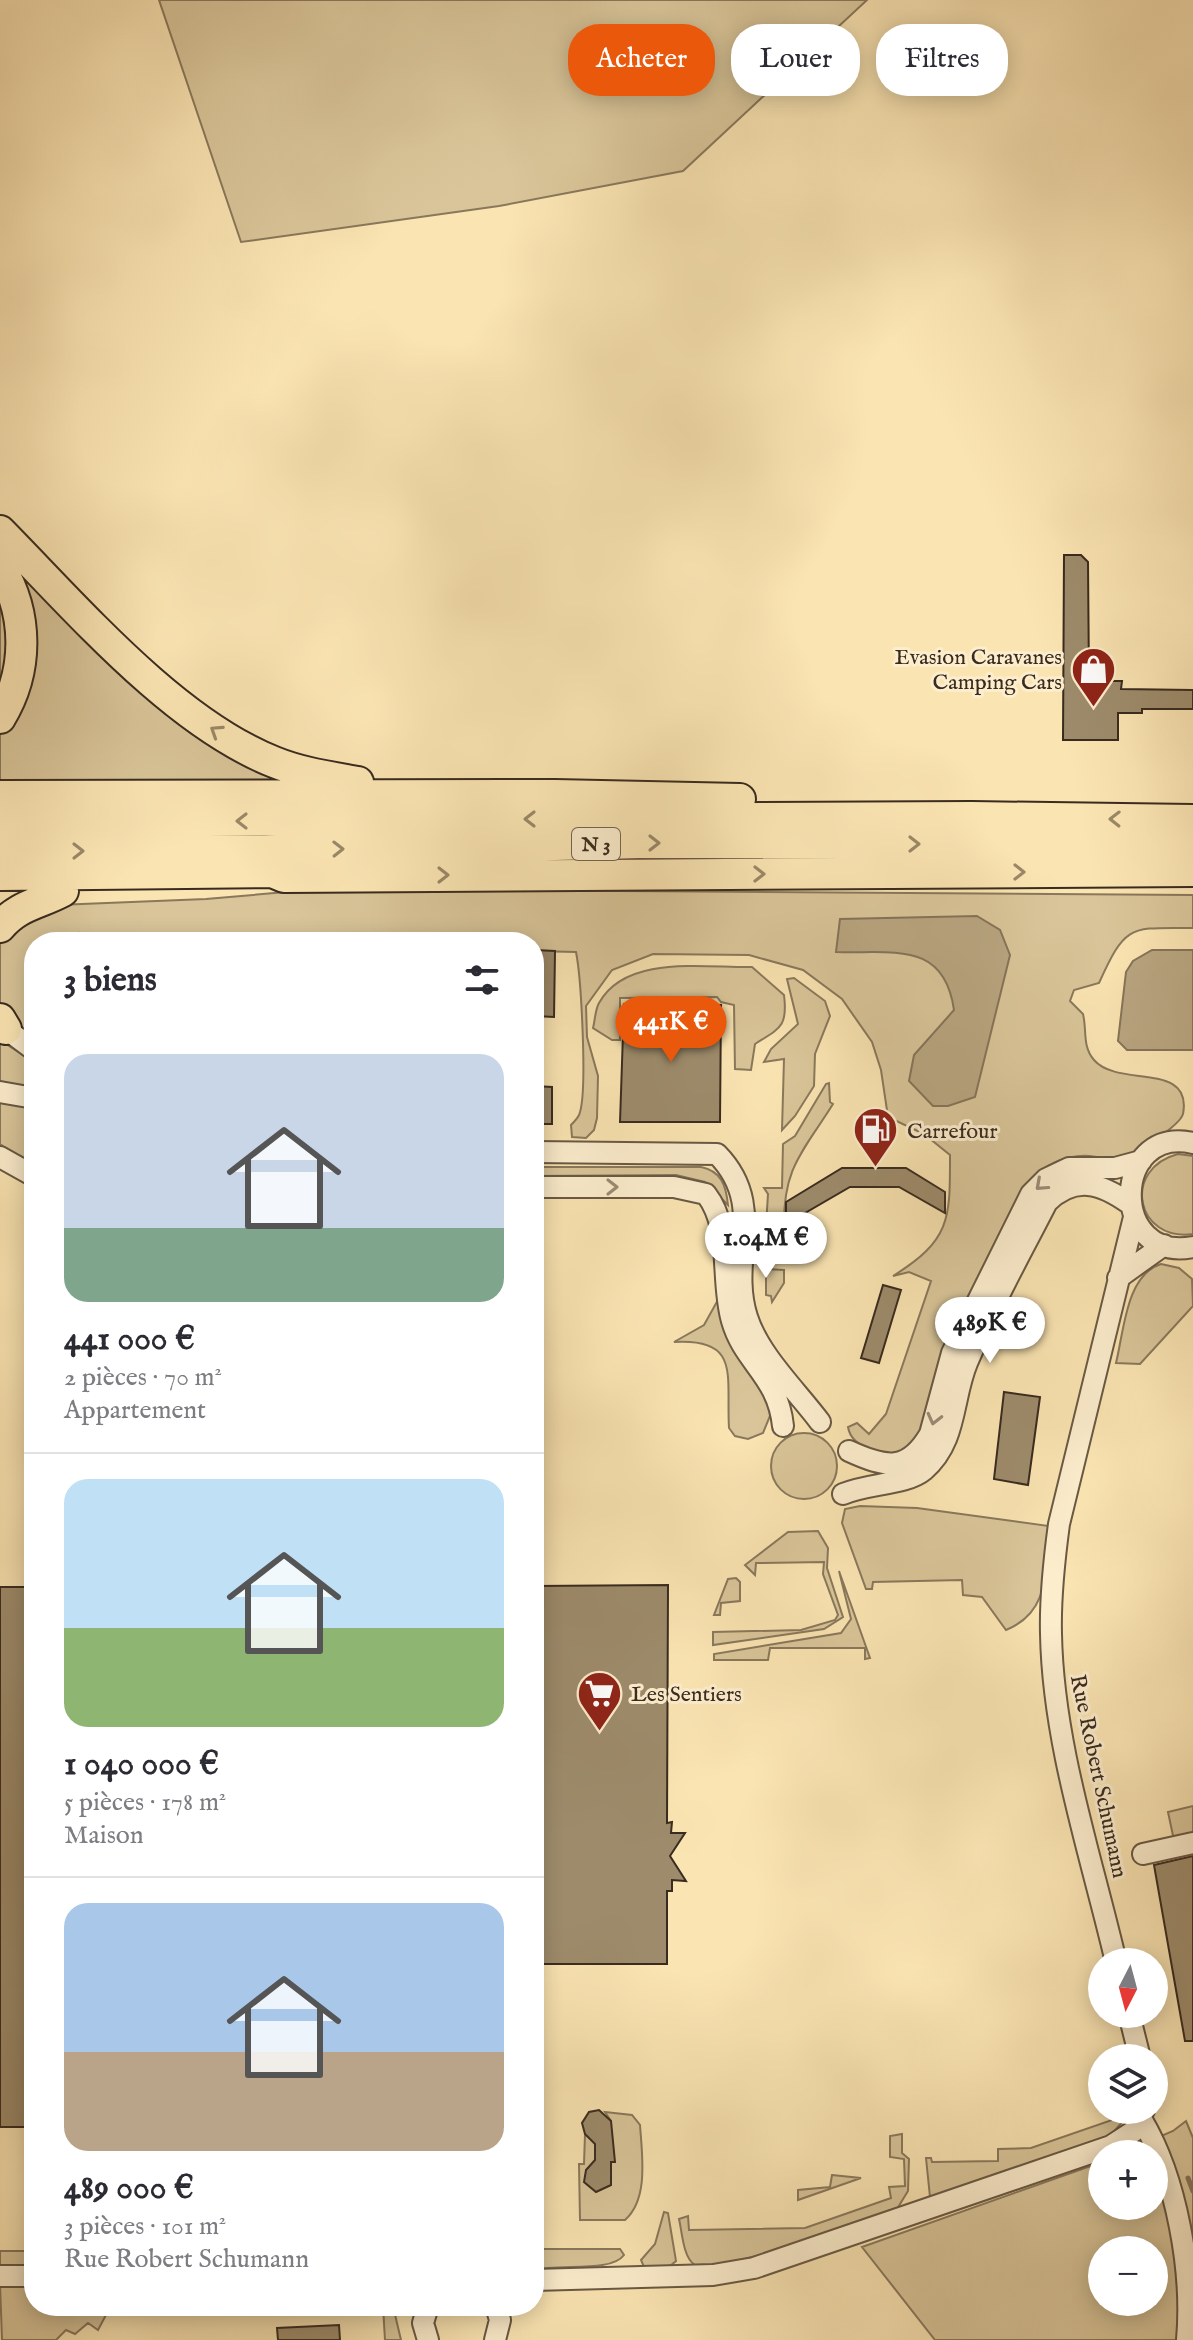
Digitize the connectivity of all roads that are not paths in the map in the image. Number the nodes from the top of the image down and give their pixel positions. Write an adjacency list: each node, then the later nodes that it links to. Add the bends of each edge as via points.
1 (0, 531): 4 (highway, one-way to 1, via 392,784 275,763 212,729 152,680)
2 (0, 567): 3 (highway, via 17,605 21,651)
3 (0, 718)
4 (422, 795): 5 (highway); 6 (highway, via 917,802)
5 (0, 796)
6 (972, 817): 7 (highway, N 3, one-way to 6); 8 (highway, N 3, one-way to 8)
7 (1193, 820)
8 (0, 822)
9 (1193, 845): 10 (highway, N 3, one-way to 9, via 650,843)
10 (0, 851)
11 (1193, 871): 13 (highway, one-way to 11)
12 (0, 875): 13 (highway, via 272,872)
13 (284, 877): 14 (highway, via 272,887)
14 (63, 891): 15 (highway, via 45,887); 16 (highway, via 20,908)
15 (0, 896)
16 (0, 927)
17 (2, 1026): 18 (street)
18 (24, 1042)
19 (0, 1092): 20 (street)
20 (24, 1096)
21 (1193, 1143): 24 (street, via 1169,1143)
22 (544, 1152): 31 (street, via 717,1154 731,1168 744,1199 746,1316 760,1344)
23 (0, 1157): 25 (street)
24 (1141, 1161): 27 (street, Rue Robert Schumann, via 1133,1174); 33 (street, one-way to 33, via 1115,1168 1069,1168 1038,1186 952,1353 924,1445 892,1465)
25 (24, 1170)
26 (544, 1187): 32 (street, one-way to 32, via 674,1187 706,1194 720,1216 731,1319 774,1387)
27 (1132, 1210): 28 (street, via 1141,1229); 30 (street, Rue Robert Schumann); 34 (street, via 1101,1185 1088,1183 1065,1187 1047,1202 966,1365 939,1455 913,1477 862,1485)
28 (1164, 1245): 29 (street); 30 (street)
29 (1193, 1247)
30 (1118, 1278): 37 (street, Rue Robert Schumann, via 1059,1524 1051,1635 1064,1743)
31 (820, 1422)
32 (783, 1426)
33 (849, 1451)
34 (843, 1494)
35 (1193, 1843): 36 (street)
36 (1143, 1854)
37 (1113, 1948)
38 (1137, 2124): 42 (street, via 1126,2139 1111,2146 754,2268 713,2275)
39 (1147, 2124): 45 (street, via 1169,2178 1187,2269)
40 (0, 2276): 41 (street)
41 (24, 2276)
42 (544, 2280)
43 (425, 2316): 44 (street)
44 (428, 2340)
45 (1187, 2340)

